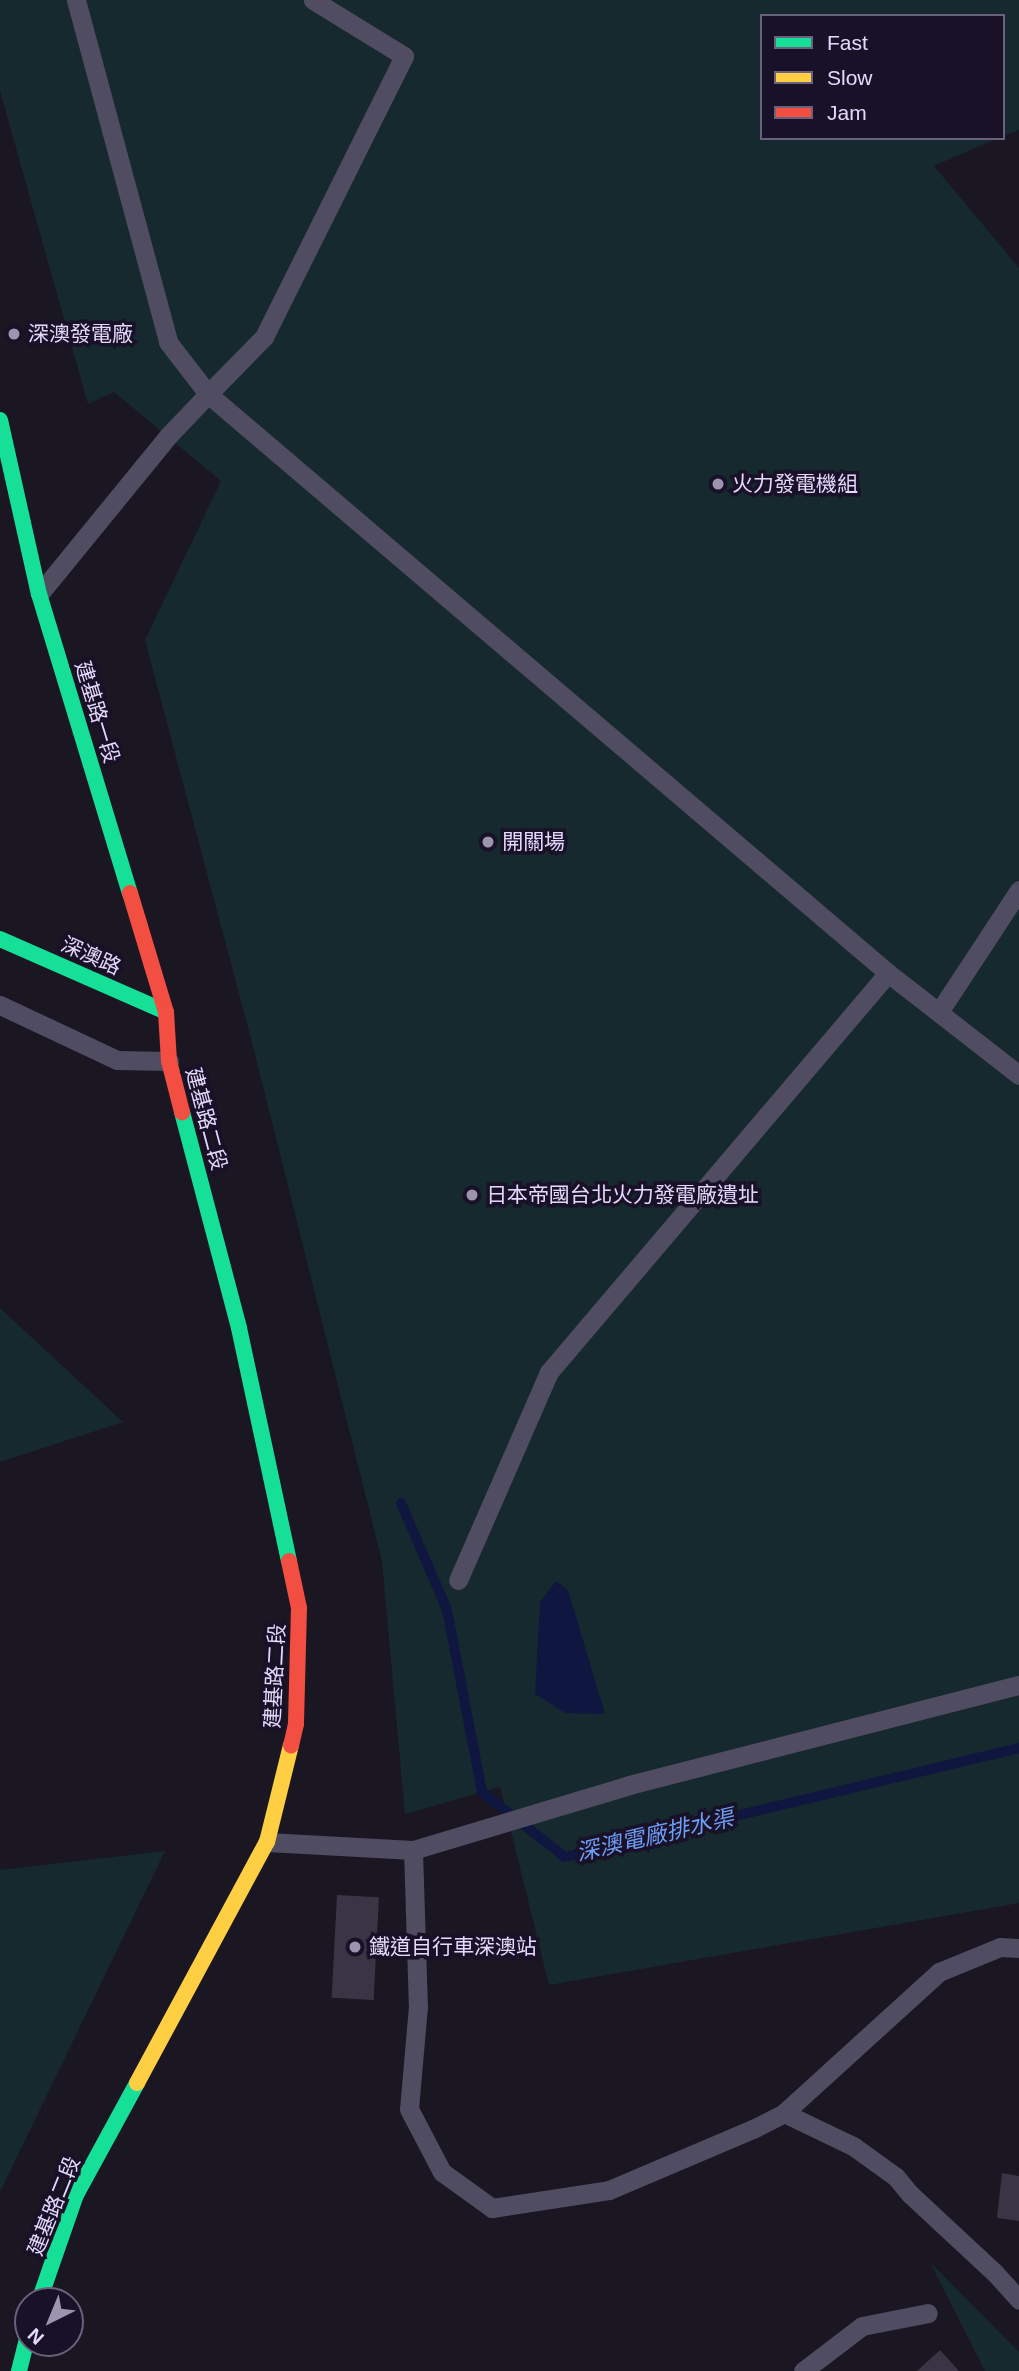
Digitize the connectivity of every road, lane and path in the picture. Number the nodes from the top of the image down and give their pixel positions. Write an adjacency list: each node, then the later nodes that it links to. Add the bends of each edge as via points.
1 (76, 0): 3 (lane, via 169,342)
2 (313, 0): 3 (lane, via 404,56 264,337)
3 (208, 394): 5 (lane); 8 (lane)
4 (0, 420): 5 (main road, 建基路一段)
5 (39, 594): 10 (main road, 建基路一段)
6 (1019, 890): 11 (lane)
7 (0, 939): 10 (main road, 深澳路)
8 (888, 973): 11 (lane); 14 (lane, via 549,1371)
9 (0, 1005): 12 (lane, via 117,1060)
10 (166, 1012): 12 (main road, 建基路二段)
11 (939, 1012): 13 (lane)
12 (169, 1061): 16 (main road, 建基路二段, via 239,1328 299,1608 296,1724)
13 (1019, 1075)
14 (458, 1580)
15 (1019, 1685): 17 (lane, via 629,1786)
16 (267, 1842): 17 (lane); 20 (main road, 建基路二段, via 76,2195)
17 (413, 1850): 19 (lane, via 418,2007 409,2109 442,2172 492,2208 609,2190)
18 (1019, 1948): 19 (lane, via 1000,1947 939,1972)
19 (784, 2113): 21 (lane, via 853,2146 896,2177)
20 (44, 2287)
21 (1019, 2300)
22 (928, 2313): 23 (lane, via 862,2326)
23 (803, 2371)

